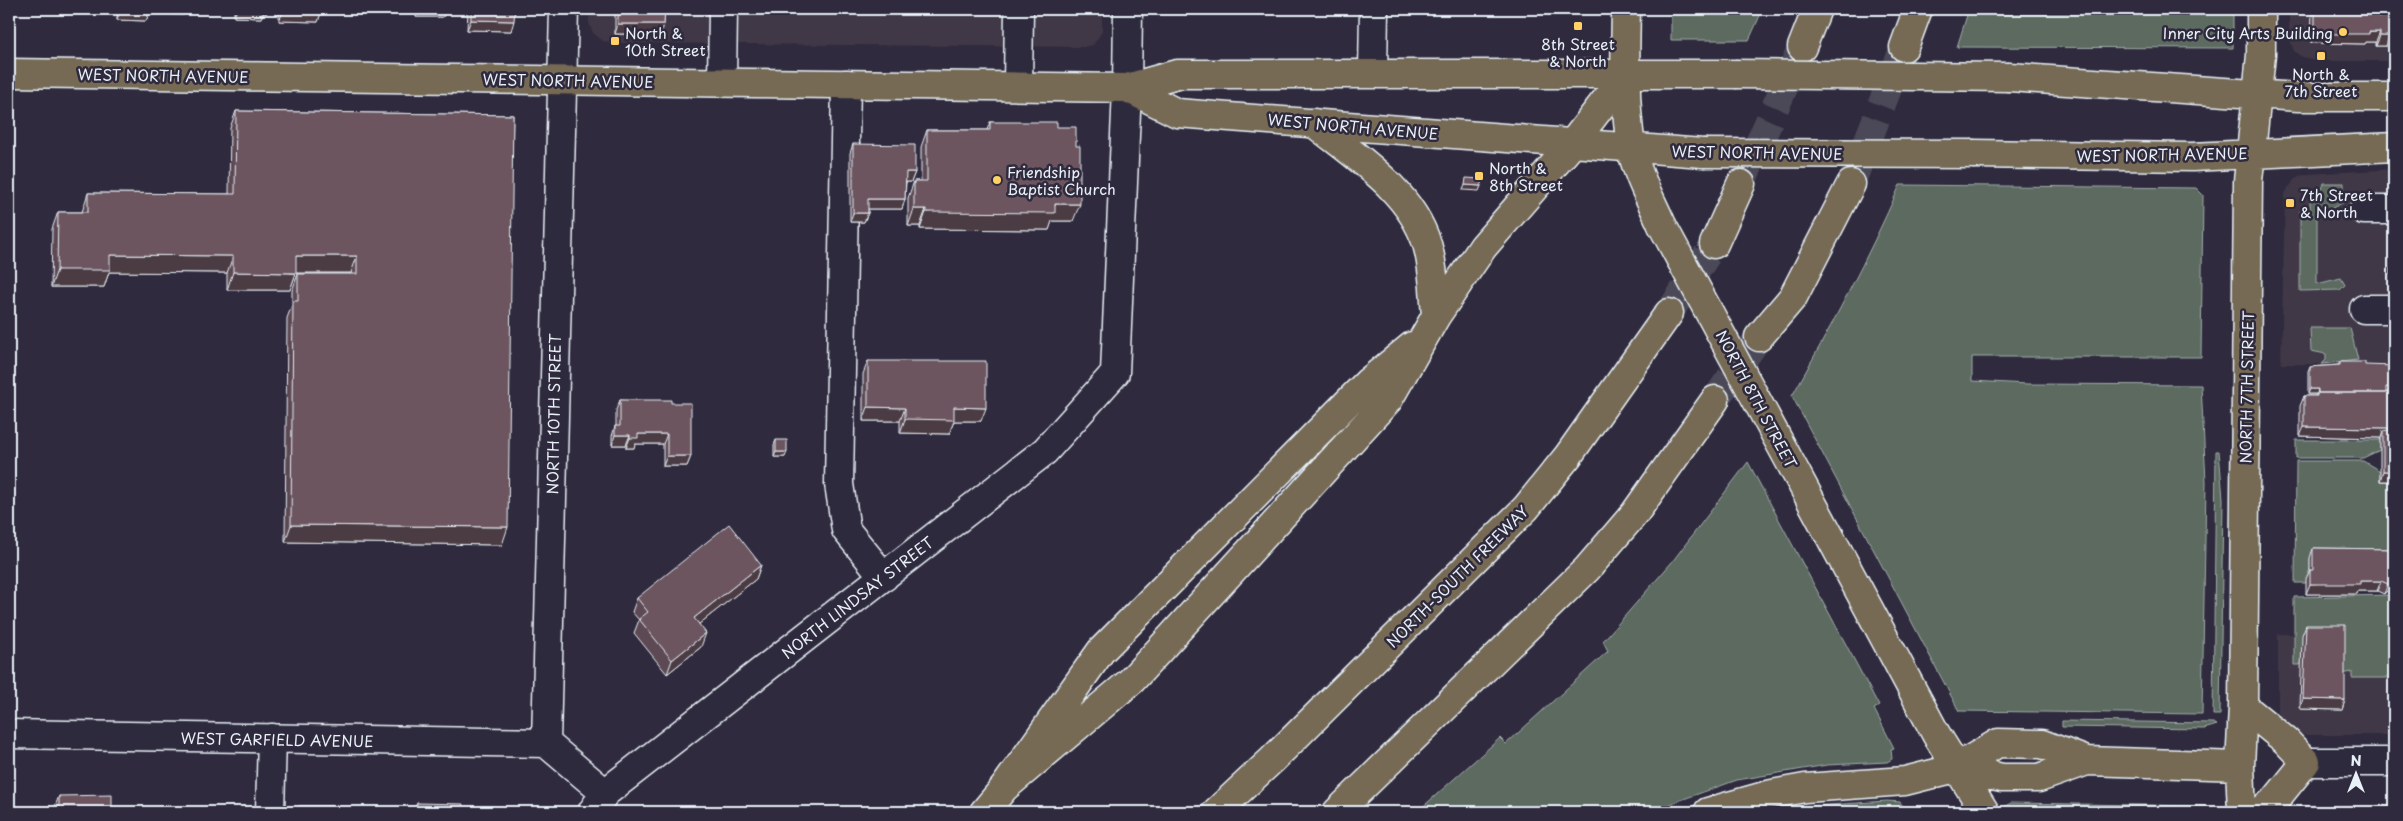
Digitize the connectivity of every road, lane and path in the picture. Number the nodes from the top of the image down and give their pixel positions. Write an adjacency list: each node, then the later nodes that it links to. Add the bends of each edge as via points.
1 (564, 9): 15 (street, NORTH 10TH STREET)
2 (723, 9): 16 (street)
3 (1019, 9): 18 (street)
4 (1128, 9): 19 (street)
5 (1374, 9): 13 (street)
6 (1626, 9): 14 (main road, NORTH 8TH STREET)
7 (1817, 9): 10 (main road)
8 (1918, 9): 11 (main road)
9 (2261, 9): 20 (main road, NORTH 7TH STREET, via 2261,54)
10 (1802, 47)
11 (1904, 47)
12 (9, 73): 15 (main road, WEST NORTH AVENUE)
13 (1373, 73): 14 (main road, WEST NORTH AVENUE); 19 (main road, WEST NORTH AVENUE, via 1178,74)
14 (1625, 75): 20 (main road, WEST NORTH AVENUE, bridge, via 2009,77); 23 (main road); 25 (main road, NORTH 8TH STREET)
15 (562, 80): 16 (main road, WEST NORTH AVENUE); 42 (street, NORTH 10TH STREET)
16 (722, 82): 17 (main road, WEST NORTH AVENUE)
17 (846, 84): 18 (main road, WEST NORTH AVENUE); 38 (street, via 838,484 846,530)
18 (1018, 86): 19 (main road, WEST NORTH AVENUE)
19 (1128, 88): 22 (main road, WEST NORTH AVENUE, via 1177,113); 38 (street, NORTH LINDSAY STREET, via 1115,373 1045,451)
20 (2256, 94): 21 (main road, WEST NORTH AVENUE); 26 (main road, NORTH 7TH STREET)
21 (2394, 97)
22 (1314, 123): 23 (main road, WEST NORTH AVENUE); 35 (main road, via 1399,195 1418,222 1433,273)
23 (1572, 144): 25 (main road, WEST NORTH AVENUE); 35 (main road, via 1483,247)
24 (2394, 147): 26 (main road, WEST NORTH AVENUE)
25 (1632, 148): 26 (main road, WEST NORTH AVENUE, bridge, via 1703,153 2192,157); 46 (main road, NORTH 8TH STREET, bridge, via 1662,225)
26 (2250, 154): 39 (main road, NORTH 7TH STREET)
27 (1741, 184): 31 (main road)
28 (1850, 184): 36 (main road, via 1793,297)
29 (2364, 210): 30 (street)
30 (2394, 210)
31 (1714, 244)
32 (2364, 309): 33 (street)
33 (2394, 309)
34 (1669, 313): 51 (main road, NORTH-SOUTH FREEWAY, via 1568,456 1526,508)
35 (1430, 326): 47 (main road, via 1368,382 1101,652); 47 (main road, via 1388,400 1138,674)
36 (1760, 337)
37 (1715, 400): 52 (main road, via 1635,514 1587,570)
38 (884, 577): 48 (street, NORTH LINDSAY STREET)
39 (2243, 706): 43 (main road); 45 (main road, NORTH 7TH STREET)
40 (9, 734): 41 (street, WEST GARFIELD AVENUE)
41 (272, 738): 42 (street, WEST GARFIELD AVENUE); 49 (street)
42 (546, 743): 48 (street)
43 (2306, 762): 44 (street); 56 (main road, via 2276,799)
44 (2394, 762)
45 (2240, 766): 46 (main road, via 2087,761 2040,778 2002,778); 55 (main road, NORTH 7TH STREET)
46 (1956, 768): 53 (main road, via 1905,781 1805,788); 54 (main road, NORTH 8TH STREET)
47 (1004, 788): 50 (main road)
48 (598, 802)
49 (270, 812)
50 (984, 812)
51 (1216, 812)
52 (1337, 812)
53 (1708, 812)
54 (1984, 812)
55 (2242, 812)
56 (2260, 812)

